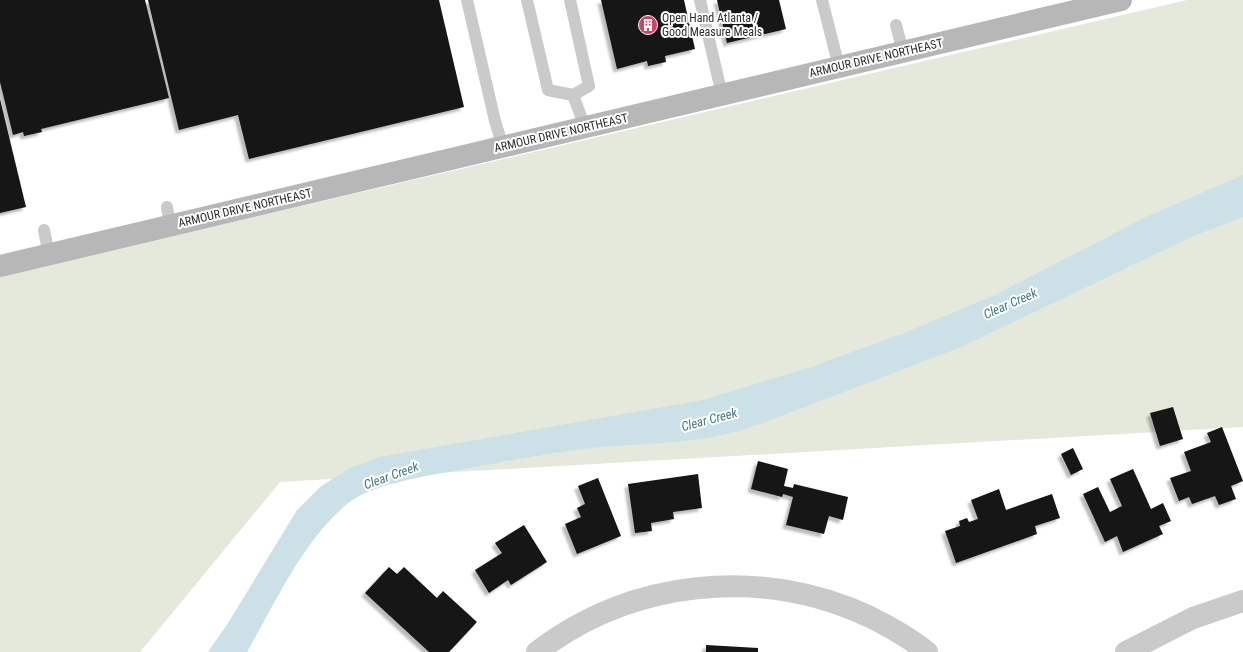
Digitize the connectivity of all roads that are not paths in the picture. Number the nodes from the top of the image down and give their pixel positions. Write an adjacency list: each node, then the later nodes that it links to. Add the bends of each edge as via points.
1 (467, 0): 13 (lane)
2 (527, 0): 10 (lane, via 548,90)
3 (570, 0): 10 (lane, via 589,86)
4 (700, 0): 11 (lane)
5 (822, 0): 9 (lane)
6 (1114, 1): 8 (street, ARMOUR DRIVE NORTHEAST)
7 (896, 26): 8 (lane)
8 (903, 52): 9 (street, ARMOUR DRIVE NORTHEAST)
9 (839, 67): 11 (street, ARMOUR DRIVE NORTHEAST)
10 (573, 95): 12 (lane)
11 (722, 95): 12 (street, ARMOUR DRIVE NORTHEAST)
12 (585, 127): 13 (street, ARMOUR DRIVE NORTHEAST)
13 (503, 147): 15 (street, ARMOUR DRIVE NORTHEAST, via 169,217)
14 (44, 230): 15 (lane)
15 (49, 255): 16 (street, ARMOUR DRIVE NORTHEAST)
16 (0, 266)
17 (1243, 601): 20 (street, via 1194,618)
18 (537, 652): 19 (street, via 552,640 591,618 627,603 670,592 714,586 764,588 808,595 853,609 889,626)
19 (927, 652)
20 (1126, 652)

